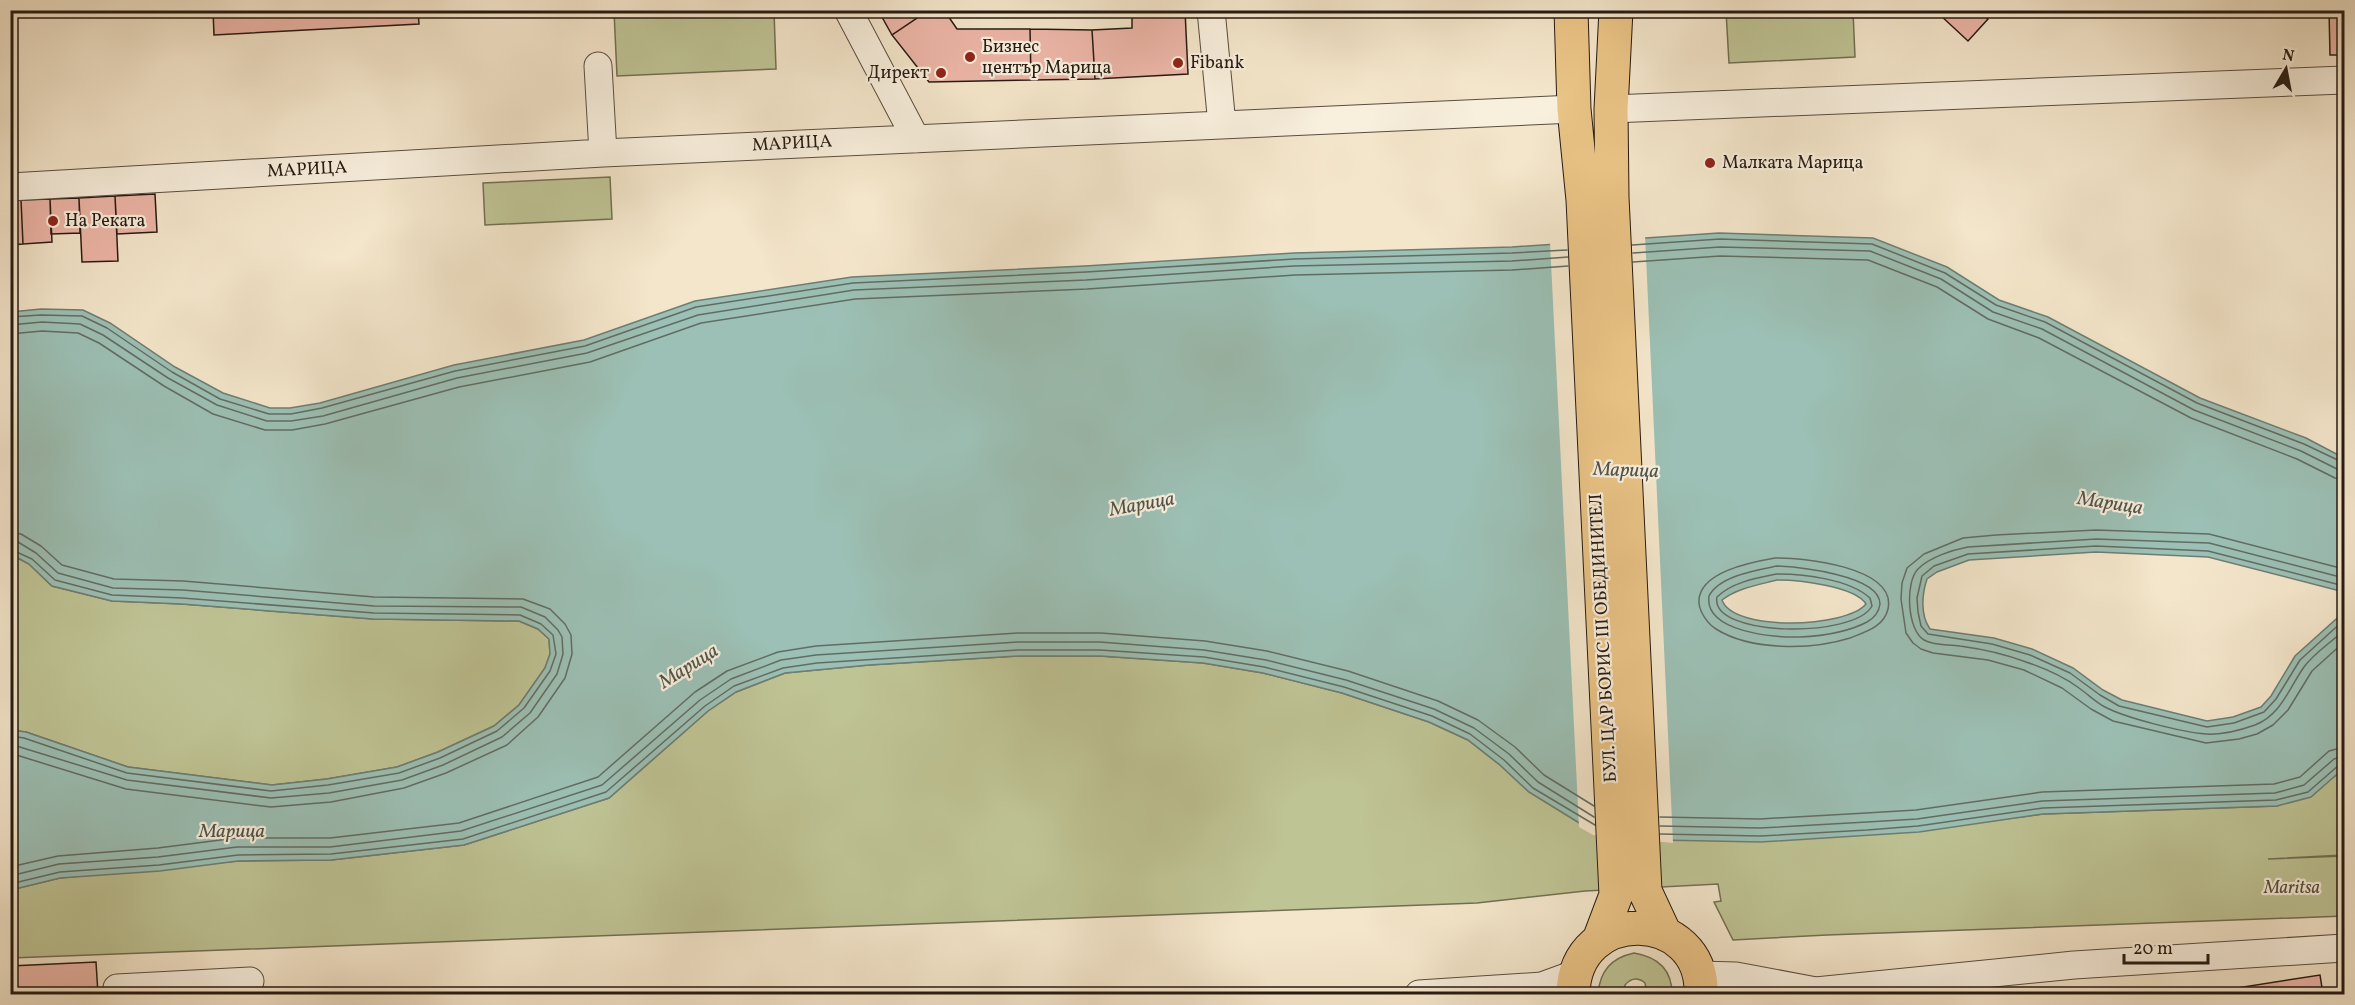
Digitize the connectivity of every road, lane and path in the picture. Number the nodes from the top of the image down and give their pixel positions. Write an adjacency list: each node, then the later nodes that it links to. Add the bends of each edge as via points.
1 (848, 10): 10 (street)
2 (1211, 10): 9 (street)
3 (1571, 10): 7 (main road, БУЛ. ЦАР БОРИС III ОБЕДИНИТЕЛ)
4 (1616, 10): 8 (main road, БУЛ. ЦАР БОРИС III ОБЕДИНИТЕЛ)
5 (598, 66): 11 (street)
6 (2344, 80): 8 (street)
7 (1574, 109): 9 (street, МАРИЦА); 13 (main road, БУЛ. ЦАР БОРИС III ОБЕДИНИТЕЛ)
8 (1611, 109): 13 (main road, БУЛ. ЦАР БОРИС III ОБЕДИНИТЕЛ)
9 (1222, 125): 10 (street, МАРИЦА)
10 (916, 139): 11 (street, МАРИЦА)
11 (603, 153): 12 (street, МАРИЦА)
12 (10, 187)
13 (1597, 198): 14 (main road, БУЛ. ЦАР БОРИС III ОБЕДИНИТЕЛ)
14 (1630, 893): 15 (main road, БУЛ. ЦАР БОРИС III ОБЕДИНИТЕЛ); 16 (main road, БУЛ. ЦАР БОРИС III ОБЕДИНИТЕЛ)
15 (1665, 934): 16 (main road, БУЛ. ЦАР БОРИС III ОБЕДИНИТЕЛ, via 1649,928 1631,928 1614,931); 19 (main road, БУЛ. ЦАР БОРИС III ОБЕДИНИТЕЛ, via 1692,958)
16 (1599, 940): 20 (main road, БУЛ. ЦАР БОРИС III ОБЕДИНИТЕЛ)
17 (2344, 948): 21 (street, via 2074,964)
18 (250, 981): 22 (street, via 117,988)
19 (1700, 985): 21 (street, via 1736,976)
20 (1561, 987): 23 (street)
21 (1809, 993)
22 (117, 994)
23 (1419, 994)

